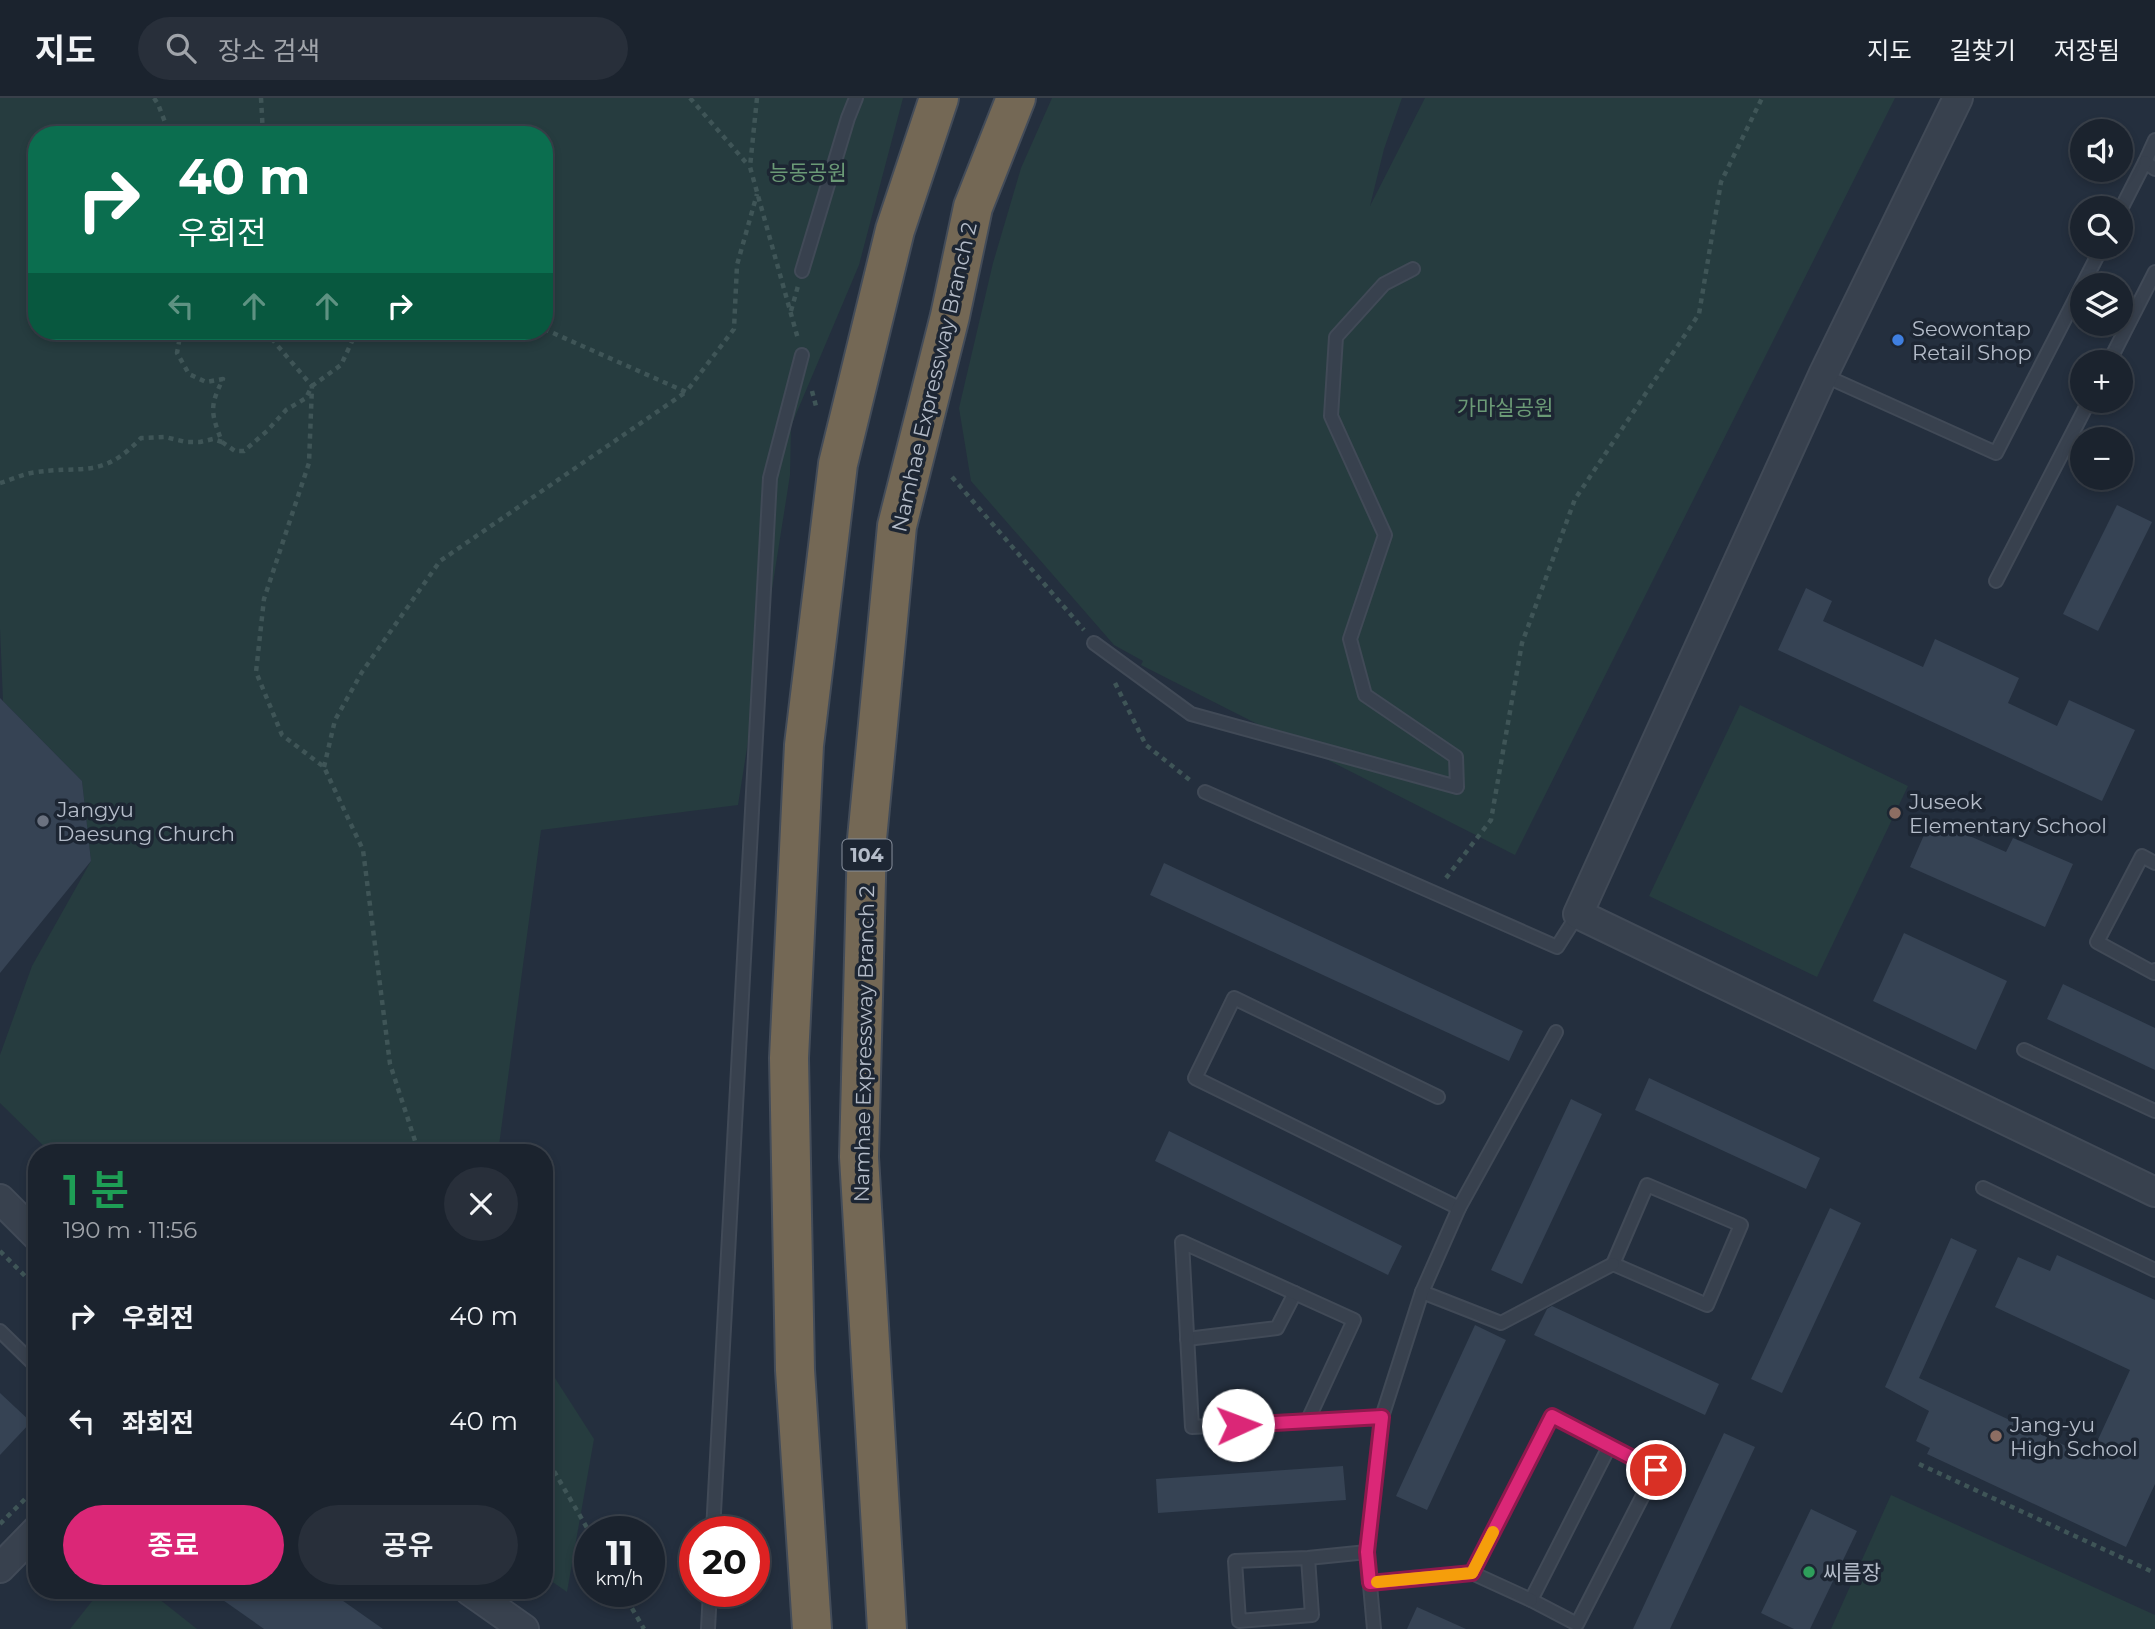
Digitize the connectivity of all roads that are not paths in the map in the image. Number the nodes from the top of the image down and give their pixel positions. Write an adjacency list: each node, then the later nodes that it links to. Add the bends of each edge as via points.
1 (856, 98): 10 (lane)
2 (939, 98): 53 (highway, via 895,230 838,464 804,745 789,1058 795,1370)
3 (1016, 98): 54 (highway, Namhae Expressway Branch 2 / 104, via 973,207 897,526 867,839 859,1157)
4 (1958, 98): 14 (street)
5 (2155, 140): 6 (lane)
6 (2150, 165): 7 (lane)
7 (2130, 196)
8 (2096, 259): 14 (lane, via 1996,453)
9 (1413, 269): 17 (lane, via 1384,284 1336,337 1331,416 1385,535 1350,639 1365,695 1456,757 1457,787 1191,715)
10 (802, 271)
11 (2155, 272): 12 (lane)
12 (2115, 350)
13 (802, 355): 41 (lane, via 770,478)
14 (1823, 375): 20 (street)
15 (2083, 413): 16 (lane)
16 (1996, 581)
17 (1094, 643)
18 (1205, 792): 20 (lane, via 1557,947)
19 (2155, 863): 21 (lane, via 2142,856 2097,943)
20 (1578, 914): 27 (street)
21 (2155, 971)
22 (1556, 1032): 29 (lane)
23 (2024, 1050): 25 (lane)
24 (1438, 1097): 29 (lane, via 1234,998 1195,1078)
25 (2155, 1111)
26 (1983, 1188): 32 (lane)
27 (2155, 1192)
28 (2, 1206): 30 (street)
29 (1459, 1208): 33 (lane)
30 (28, 1228)
31 (1613, 1265): 31 (lane, via 1707,1305 1741,1225 1647,1185); 33 (lane, via 1501,1323)
32 (2155, 1270)
33 (1422, 1292): 38 (lane)
34 (1294, 1293): 36 (lane, via 1277,1328); 36 (lane, via 1182,1242); 39 (lane, via 1354,1320)
35 (0, 1331): 37 (lane)
36 (1188, 1339): 39 (lane, via 1192,1427)
37 (28, 1358)
38 (1382, 1417): 39 (lane); 43 (lane)
39 (1307, 1422)
40 (1609, 1447): 46 (lane, via 1552,1416); 49 (lane); 49 (lane, via 1656,1470 1632,1518 1577,1624)
41 (714, 1516)
42 (28, 1539): 45 (street)
43 (1367, 1552): 44 (lane); 47 (lane)
44 (1308, 1558): 44 (lane, via 1235,1561 1239,1621 1312,1615)
45 (0, 1568)
46 (1472, 1573): 47 (lane); 49 (lane)
47 (1370, 1583): 55 (lane)
48 (482, 1599): 51 (street)
49 (1531, 1600)
50 (709, 1607): 52 (lane)
51 (524, 1629)
52 (708, 1629)
53 (812, 1629)
54 (887, 1629)
55 (1374, 1629)

